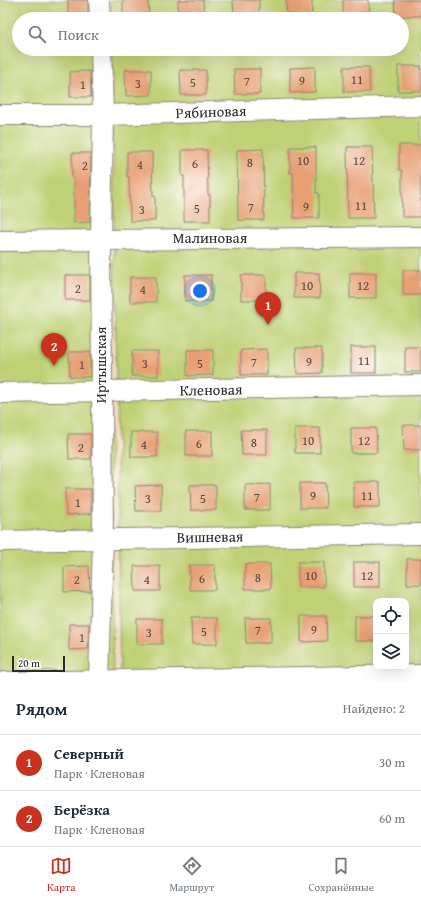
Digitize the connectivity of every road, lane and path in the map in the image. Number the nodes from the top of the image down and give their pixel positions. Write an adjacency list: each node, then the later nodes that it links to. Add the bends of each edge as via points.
1 (99, 0): 2 (street)
2 (100, 12)
3 (101, 56): 6 (street, Иртышская)
4 (421, 106): 6 (street, Рябиновая)
5 (0, 115): 6 (street, Рябиновая)
6 (103, 115): 8 (street, Иртышская)
7 (421, 237): 8 (street, Малиновая)
8 (101, 239): 9 (street, Малиновая); 11 (street, Иртышская)
9 (0, 241)
10 (421, 385): 11 (street, Кленовая)
11 (101, 392): 12 (street, Кленовая); 14 (street, Иртышская)
12 (0, 393)
13 (421, 534): 14 (street, Вишневая)
14 (103, 539): 15 (street, Вишневая); 17 (street, Иртышская)
15 (0, 541)
16 (421, 675): 17 (street)
17 (99, 681): 18 (street)
18 (4, 682)

